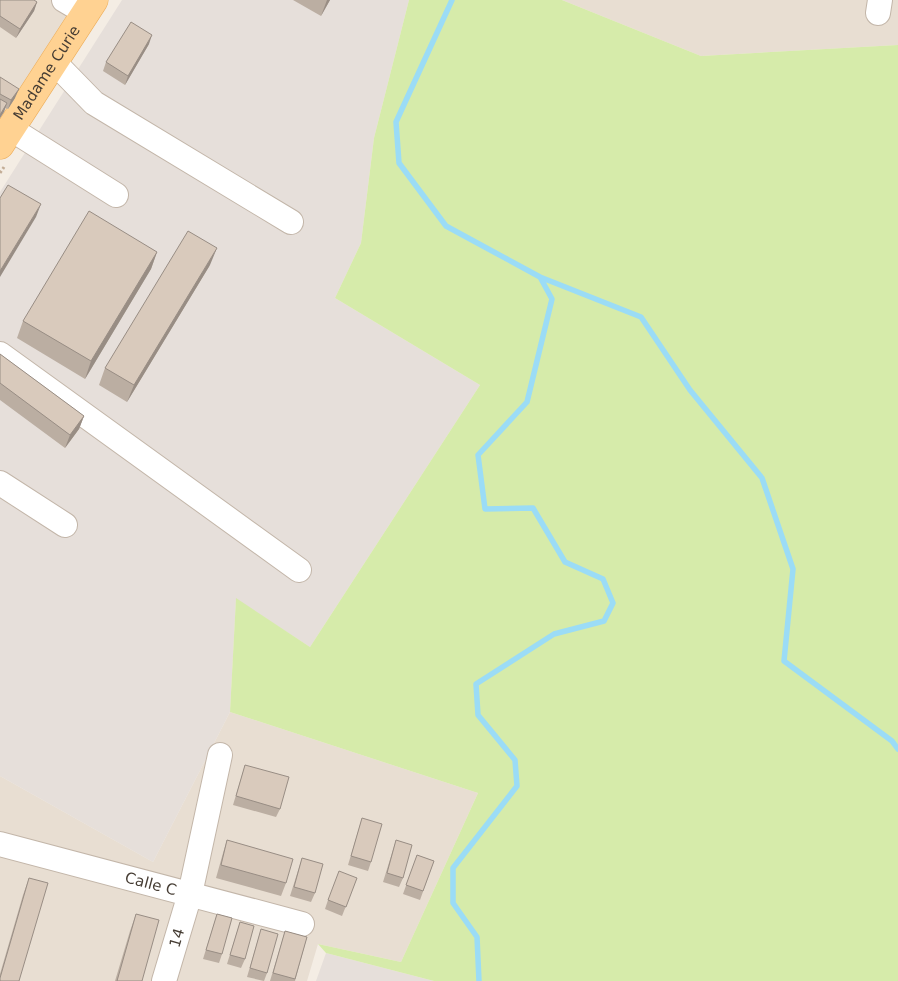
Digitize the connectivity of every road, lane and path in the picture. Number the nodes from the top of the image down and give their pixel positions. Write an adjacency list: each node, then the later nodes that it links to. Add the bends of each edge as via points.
1 (81, 4): 2 (main road, Madame Curie)
2 (54, 62): 3 (main road, Madame Curie); 5 (street, via 94,103)
3 (5, 137): 4 (street)
4 (116, 195)
5 (291, 222)
6 (0, 354): 9 (street)
7 (0, 482): 8 (street)
8 (65, 525)
9 (299, 570)
10 (220, 755): 12 (street, 14)
11 (0, 844): 12 (street, Calle C)
12 (190, 894): 13 (street, Calle C); 14 (street, 14)
13 (302, 924)
14 (164, 981)

